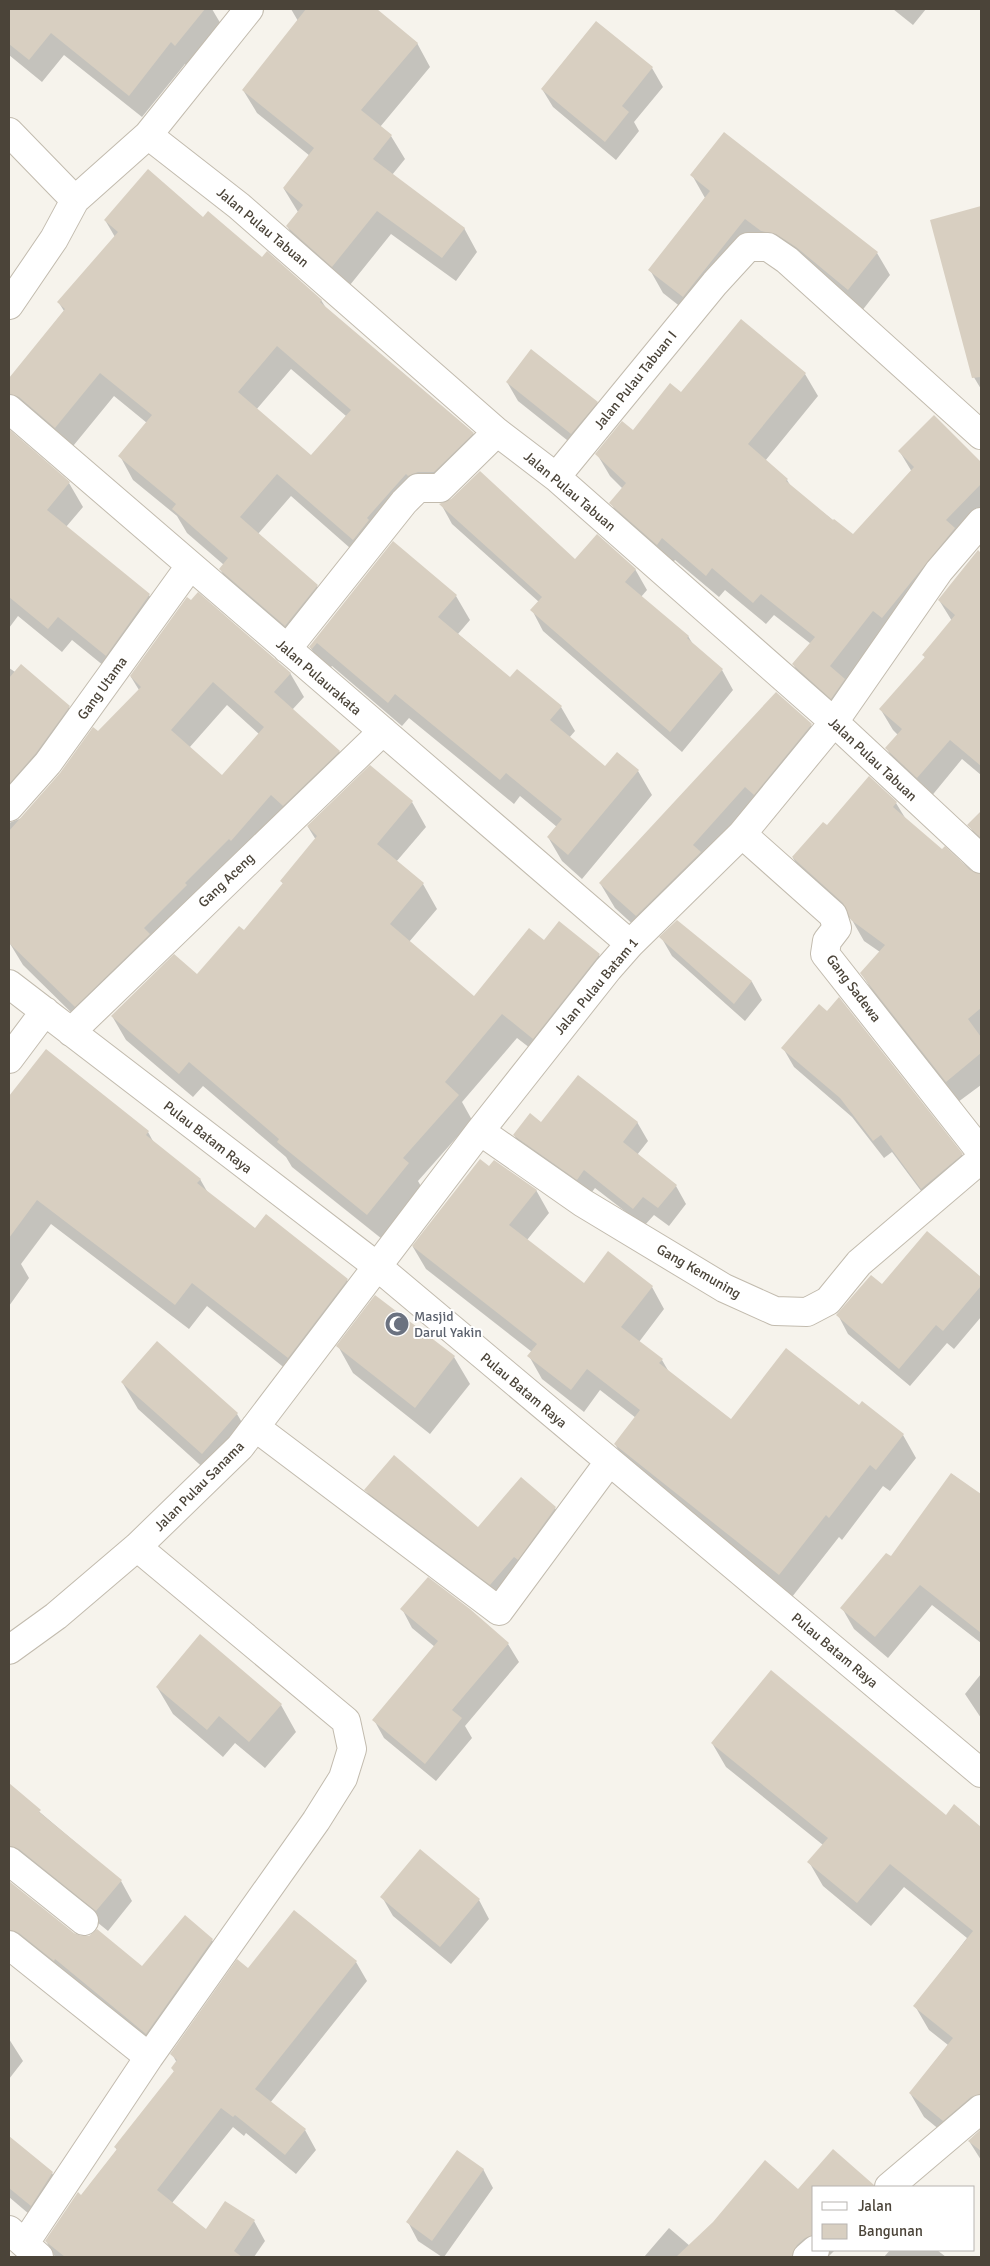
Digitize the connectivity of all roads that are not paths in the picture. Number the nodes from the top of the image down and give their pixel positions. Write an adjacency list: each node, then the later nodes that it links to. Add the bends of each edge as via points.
1 (249, 9): 3 (street)
2 (9, 132): 4 (street)
3 (148, 134): 4 (street); 7 (street, Jalan Pulau Tabuan, via 239,206)
4 (75, 200): 5 (street, via 54,239)
5 (9, 305)
6 (9, 409): 11 (street, Jalan Pulaurakata)
7 (497, 432): 9 (street, Jalan Pulau Tabuan); 12 (street, via 440,488 418,488 404,502)
8 (981, 435): 9 (street, Jalan Pulau Tabuan I, via 794,266 768,247 748,247)
9 (556, 477): 13 (street, Jalan Pulau Tabuan)
10 (981, 522): 13 (street, Jalan Pulau Batam 1, via 939,571)
11 (190, 566): 12 (street, Jalan Pulaurakata); 15 (street, Gang Utama, via 48,763)
12 (287, 649): 14 (street, Jalan Pulaurakata)
13 (834, 722): 16 (street, Jalan Pulau Batam 1); 17 (street, Jalan Pulau Tabuan)
14 (382, 731): 18 (street, Jalan Pulaurakata); 21 (street, Gang Aceng)
15 (9, 807)
16 (742, 834): 18 (street, Jalan Pulau Batam 1); 24 (street, Gang Sadewa, via 833,915 836,928 827,942 826,954)
17 (981, 860)
18 (630, 944): 23 (street, Jalan Pulau Batam 1)
19 (9, 984): 20 (street, Pulau Batam Raya)
20 (45, 1011): 21 (street, Pulau Batam Raya); 22 (street)
21 (71, 1032): 26 (street, Pulau Batam Raya)
22 (9, 1059)
23 (480, 1131): 25 (street, Gang Kemuning, via 583,1203 724,1288 775,1311 806,1312 828,1301 859,1262); 26 (street, Jalan Pulau Batam 1)
24 (981, 1152)
25 (981, 1159)
26 (378, 1268): 27 (street, Jalan Pulau Sanama); 28 (street, Pulau Batam Raya)
27 (255, 1427): 28 (street, via 498,1611); 29 (street, Jalan Pulau Sanama, via 240,1447)
28 (609, 1462): 31 (street, Pulau Batam Raya)
29 (137, 1547): 30 (street, Jalan Pulau Sanama, via 56,1616); 35 (street, via 346,1720 352,1749 343,1778 316,1820)
30 (9, 1650)
31 (981, 1772)
32 (9, 1861): 33 (street)
33 (84, 1921)
34 (9, 1944): 35 (street)
35 (149, 2057): 38 (street)
36 (981, 2109): 37 (street)
37 (890, 2186)
38 (24, 2244)

